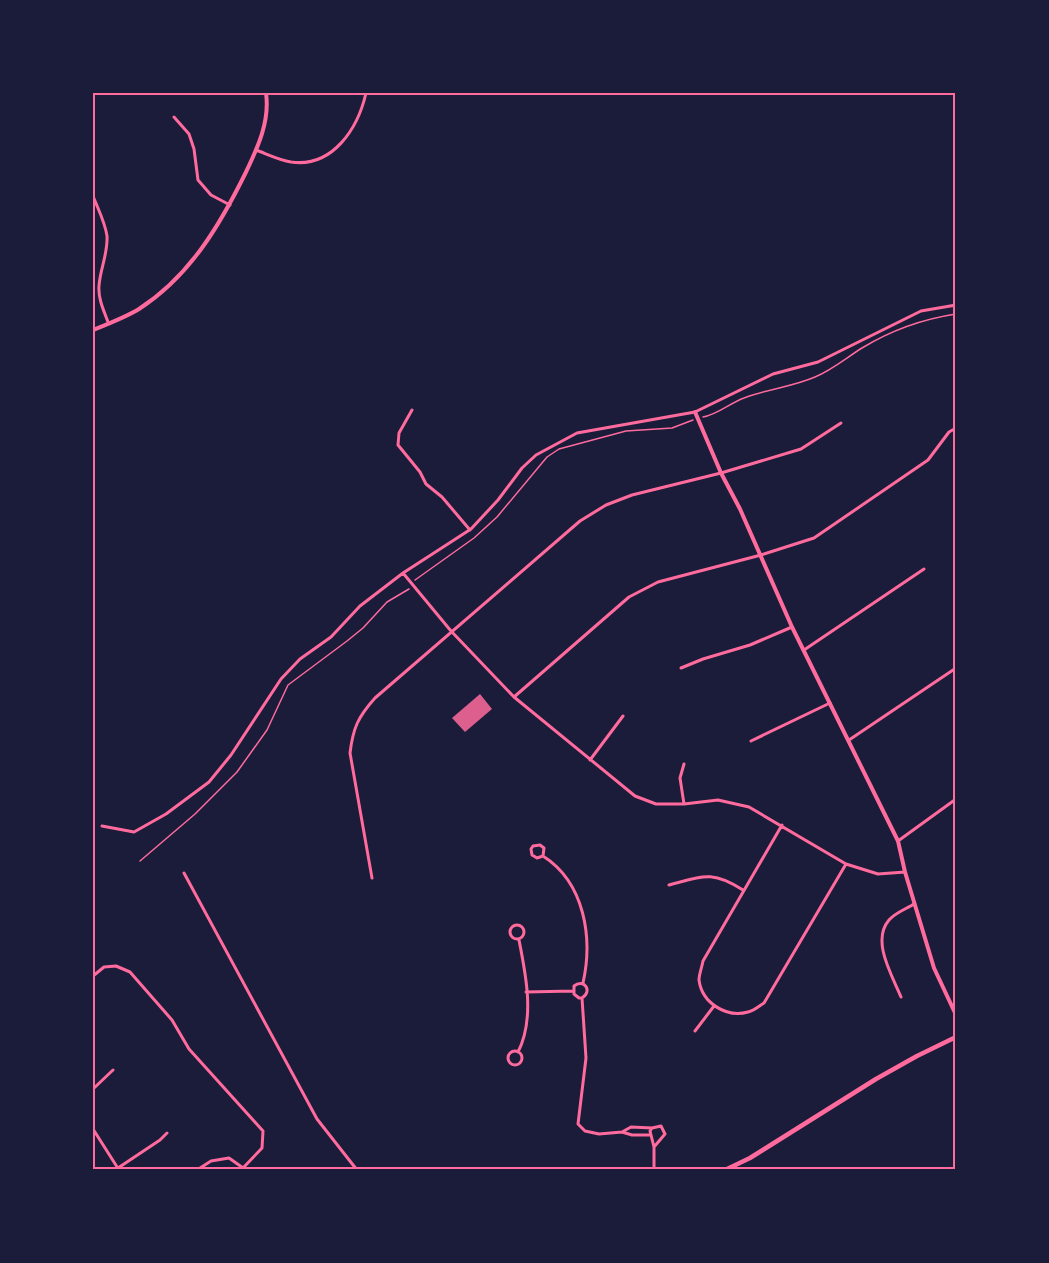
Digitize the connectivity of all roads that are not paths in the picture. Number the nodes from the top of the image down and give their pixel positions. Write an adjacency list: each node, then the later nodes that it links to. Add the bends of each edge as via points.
1 (266, 93): 4 (street, via 267,112)
2 (366, 93): 4 (street, via 353,128 329,154 289,162)
3 (174, 117): 6 (street, via 189,134 198,180 211,195)
4 (256, 150): 6 (street)
5 (93, 196): 8 (street, via 106,235 99,288)
6 (230, 206): 8 (street, via 208,242 174,280 137,310)
7 (956, 305): 11 (street, via 921,311 818,362 773,374)
8 (108, 322): 9 (street)
9 (93, 330)
10 (412, 410): 15 (street, via 399,433 398,445 426,484)
11 (695, 412): 14 (street); 15 (street, via 577,433 555,444 522,468)
12 (840, 423): 14 (street, via 801,449)
13 (956, 428): 16 (street, via 928,460 814,537)
14 (721, 473): 16 (street); 20 (street, via 606,505 580,521)
15 (470, 530): 18 (street)
16 (761, 555): 19 (street); 24 (street, via 658,582 629,597)
17 (924, 569): 21 (street)
18 (403, 573): 20 (street); 34 (street, via 360,606 331,637 300,659 281,679 231,755 208,782 166,814 134,832)
19 (792, 627): 21 (street); 22 (street)
20 (451, 631): 24 (street); 40 (street, via 375,698 359,718 352,735 351,760)
21 (803, 650): 25 (street)
22 (681, 668)
23 (956, 669): 27 (street)
24 (514, 697): 29 (street)
25 (830, 703): 27 (street); 28 (street)
26 (623, 716): 29 (street)
27 (849, 740): 35 (street)
28 (751, 741)
29 (590, 760): 32 (street, via 634,796 656,804)
30 (684, 764): 32 (street, via 680,778)
31 (956, 799): 35 (street)
32 (684, 804): 33 (street, via 718,800 749,807)
33 (782, 825): 37 (street); 42 (street)
34 (102, 826)
35 (898, 841): 38 (street)
36 (543, 856): 36 (street, via 544,848 533,846 532,855); 46 (street, via 568,882 585,920 588,951)
37 (846, 864): 38 (street, via 878,874); 51 (street, via 765,1003 749,1012 732,1014)
38 (905, 872): 43 (street)
39 (184, 873): 67 (street, via 317,1119)
40 (372, 878)
41 (669, 885): 42 (street, via 705,875 726,879)
42 (744, 891): 51 (street, via 703,961 699,979 704,995)
43 (914, 904): 50 (street, via 890,918 882,933 882,948); 52 (street, via 934,968)
44 (519, 940): 44 (street, via 524,930 514,926 509,933); 48 (street)
45 (93, 976): 65 (street, via 104,967 116,966 130,972 172,1020 189,1049 262,1131 262,1148)
46 (583, 983): 47 (street, via 578,983); 49 (street, via 588,991)
47 (573, 991): 48 (street); 49 (street)
48 (526, 992): 55 (street, via 525,1035)
49 (582, 998): 61 (street, via 586,1058 578,1124 592,1133)
50 (901, 998)
51 (714, 1006): 53 (street)
52 (956, 1015)
53 (695, 1031)
54 (956, 1037): 69 (main road)
55 (518, 1052): 55 (street, via 514,1050 508,1055 513,1065 520,1063)
56 (113, 1070): 57 (street)
57 (93, 1089)
58 (652, 1128): 61 (street, via 631,1127); 62 (street); 63 (street, via 661,1126 664,1134)
59 (93, 1129): 64 (street)
60 (167, 1132): 64 (street)
61 (622, 1132): 62 (street)
62 (650, 1135): 63 (street)
63 (654, 1147): 68 (street)
64 (117, 1169)
65 (245, 1169): 66 (street, via 229,1158 211,1161)
66 (197, 1170)
67 (357, 1170)
68 (654, 1170)
69 (725, 1170)

